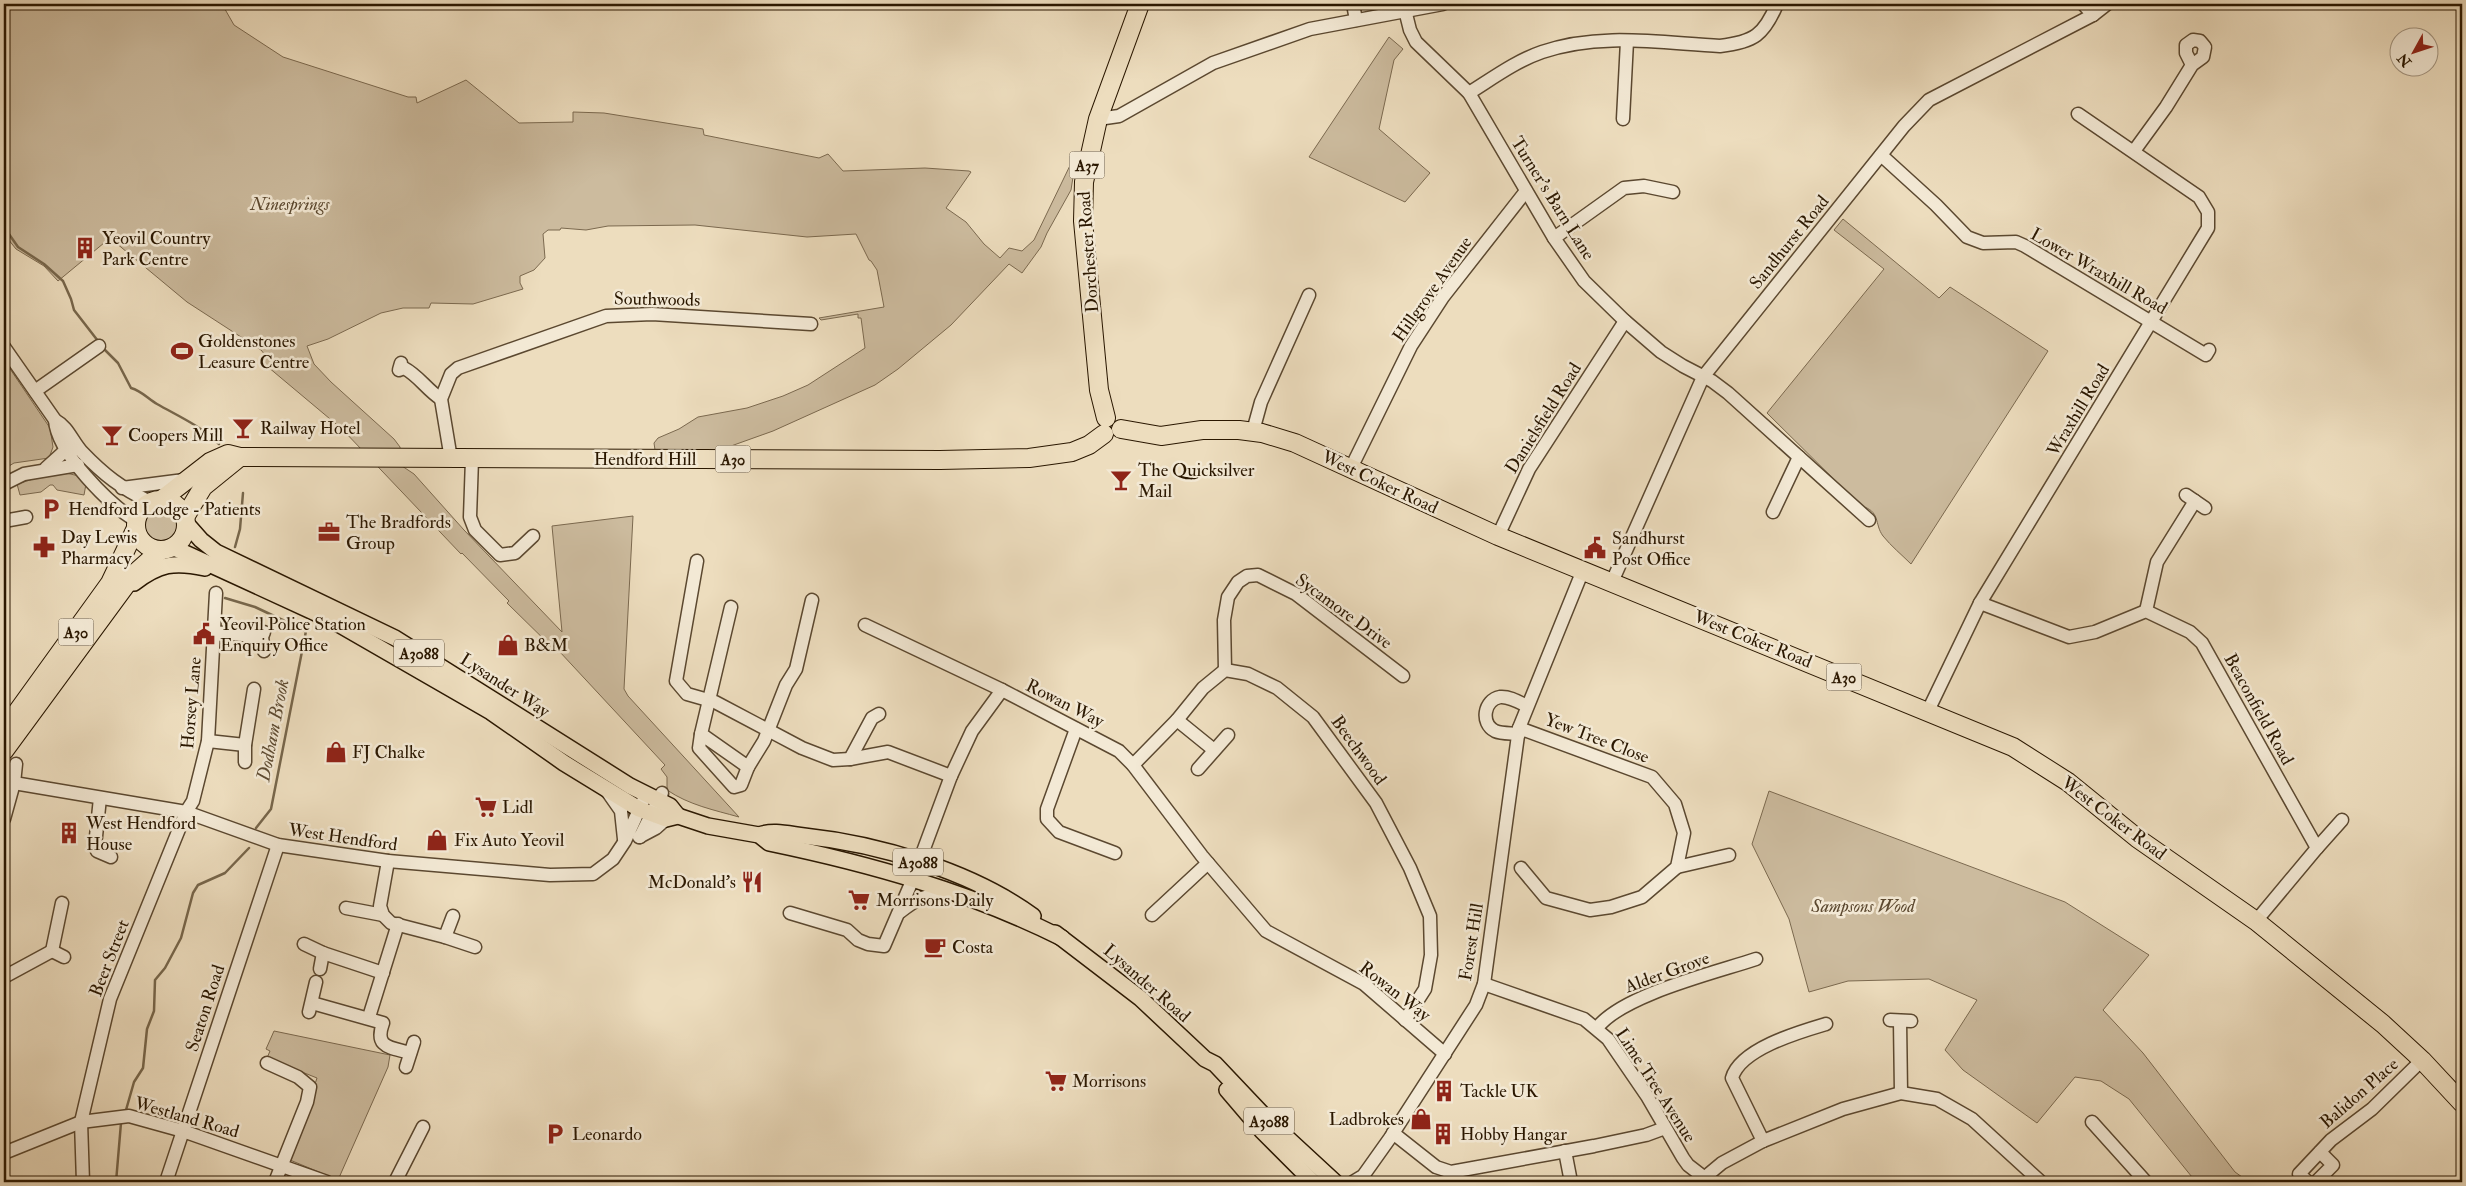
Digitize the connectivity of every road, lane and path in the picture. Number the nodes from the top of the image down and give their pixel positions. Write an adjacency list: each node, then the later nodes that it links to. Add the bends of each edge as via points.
1 (1140, 4): 15 (highway, Dorchester Road / A37)
2 (1353, 4): 9 (street)
3 (1443, 4): 7 (street)
4 (1777, 4): 10 (street, via 1768,24 1755,38 1737,44)
5 (2083, 4): 8 (street)
6 (2107, 4): 8 (street, Sandhurst Road)
7 (1405, 10): 9 (street); 12 (street, Turner's Barn Lane, via 1416,42)
8 (2093, 15): 17 (street, Sandhurst Road, via 1930,100)
9 (1356, 20): 15 (street, via 1310,29 1213,63 1119,116)
10 (1627, 41): 12 (street, via 1579,43 1542,52 1517,63); 14 (street)
11 (2192, 64): 16 (street, via 2166,108)
12 (1469, 93): 18 (street, Turner's Barn Lane)
13 (2078, 114): 16 (street, Wraxhill Road)
14 (1623, 118)
15 (1098, 119): 33 (highway, Dorchester Road / A37, via 1084,182 1083,221 1099,390)
16 (2134, 151): 23 (street, Wraxhill Road, via 2199,197 2208,212 2209,221 2204,237)
17 (1881, 155): 23 (street, Lower Wraxhill Road, via 1967,237 1982,243 2010,242 2025,246); 29 (street, Sandhurst Road)
18 (1526, 191): 20 (street, Turner's Barn Lane); 43 (street, Hillgrove Avenue, via 1443,297 1411,346)
19 (1673, 192): 20 (street, via 1644,186 1624,188)
20 (1554, 238): 22 (street, Turner's Barn Lane, via 1584,281)
21 (1309, 295): 34 (street, via 1258,409)
22 (1625, 321): 29 (street, Turner's Barn Lane, via 1662,352); 56 (street, Danielsfield Road, via 1529,469)
23 (2152, 322): 27 (street, Lower Wraxhill Road); 65 (street, Wraxhill Road)
24 (811, 324): 31 (street, Southwoods, via 652,314 606,316 458,368 451,374)
25 (100, 346): 30 (street)
26 (4, 347): 30 (street)
27 (2206, 355)
28 (401, 363): 31 (street, via 399,370 404,368 416,374 428,390)
29 (1703, 377): 38 (street, Turner's Barn Lane, via 1728,393); 61 (street, Sandhurst Road)
30 (35, 391): 32 (street)
31 (441, 399): 39 (street)
32 (55, 420): 35 (street, via 55,427); 36 (street, via 63,424)
33 (1110, 427): 34 (highway, West Coker Road / A30, via 1160,436 1220,429); 40 (highway, Hendford Hill / A30, via 1089,445 1072,452 1029,458)
34 (1253, 431): 43 (highway, West Coker Road / A30, via 1295,443)
35 (67, 449): 36 (street); 41 (street); 42 (street)
36 (82, 452): 46 (street)
37 (240, 457): 39 (highway, Hendford Hill / A30); 44 (highway, Hendford Hill / A30, via 224,455); 51 (highway, via 203,487)
38 (1799, 457): 49 (street); 52 (street, Turner's Barn Lane)
39 (451, 459): 40 (highway, Hendford Hill / A30)
40 (472, 459): 55 (street, via 470,517 475,530 500,555 515,553)
41 (78, 465): 42 (street, via 55,470); 54 (street)
42 (46, 468): 45 (street)
43 (1351, 468): 56 (highway, West Coker Road / A30)
44 (184, 480): 46 (street); 47 (highway, Hendford Hill / A30)
45 (4, 484)
46 (122, 488): 47 (street)
47 (156, 501): 51 (highway, via 176,504); 54 (highway, via 142,508)
48 (2195, 501): 67 (street, via 2157,562)
49 (1773, 512)
50 (26, 516): 53 (street)
51 (186, 520): 57 (highway, via 184,535); 100 (main road, Lysander Way / A3088, via 201,540 216,552 395,638)
52 (1868, 520)
53 (4, 521)
54 (136, 524): 57 (highway, via 138,535 147,546); 81 (highway, A30, via 110,583)
55 (533, 536)
56 (1498, 536): 60 (highway, West Coker Road / A30)
57 (167, 549): 59 (main road, Lysander Way / A3088); 63 (highway, A30, via 134,574)
58 (697, 561): 75 (street, via 676,681 687,694)
59 (214, 568): 63 (main road, via 175,563 156,568); 98 (main road, Lysander Way / A3088, via 333,622 491,712)
60 (1583, 570): 61 (highway, West Coker Road / A30); 76 (street, Forest Hill)
61 (1612, 582): 77 (highway, West Coker Road / A30)
62 (216, 593): 69 (street, Horsey Lane)
63 (119, 594): 89 (highway, A30)
64 (812, 600): 82 (street, via 796,669 786,685)
65 (1980, 603): 67 (street, via 2069,637 2095,632); 77 (street, Wraxhill Road)
66 (731, 607): 75 (street)
67 (2146, 611): 109 (street, Beaconfield Road, via 2190,632 2202,643)
68 (865, 625): 74 (street, Rowan Way)
69 (214, 632): 70 (street, via 263,634); 86 (street, Horsey Lane)
70 (264, 651)
71 (1225, 670): 72 (street, Sycamore Drive, via 1224,620 1228,597 1238,582 1247,576 1258,575 1296,594); 79 (street, via 1203,688); 143 (street, Beechwood, via 1248,674 1277,688 1313,717 1376,803 1410,868 1430,916 1431,955 1425,989)
72 (1403, 676)
73 (254, 689): 87 (street, via 257,710)
74 (1002, 690): 80 (street, Rowan Way); 96 (street, via 972,731)
75 (708, 700): 82 (street); 84 (street)
76 (1527, 706): 83 (street, Forest Hill); 83 (street, via 1501,697 1486,708 1486,720 1492,729 1502,733)
77 (1928, 711): 127 (highway, West Coker Road / A30, via 2030,757 2068,782 2137,838)
78 (879, 714): 90 (street, via 872,718)
79 (1177, 720): 88 (street); 93 (street)
80 (1076, 729): 93 (street, Rowan Way, via 1119,751); 110 (street, via 1047,809 1047,819 1059,832)
81 (4, 730)
82 (769, 731): 90 (street, via 833,760); 94 (street)
83 (1519, 731): 116 (street, Yew Tree Close, via 1652,777 1675,804 1684,833); 141 (street, Forest Hill)
84 (701, 734): 94 (street); 94 (street, via 700,748 734,787 742,785)
85 (1228, 735): 88 (street)
86 (208, 741): 87 (street); 101 (street, Horsey Lane, via 193,801)
87 (245, 745): 91 (street)
88 (1214, 750): 95 (street)
89 (4, 751)
90 (850, 759): 96 (street, via 888,752)
91 (245, 762)
92 (16, 764): 97 (street)
93 (1133, 765): 115 (street, Rowan Way)
94 (748, 767)
95 (1198, 769)
96 (951, 776): 114 (street)
97 (14, 783): 99 (street, West Hendford); 103 (street)
98 (602, 786): 100 (main road, Lysander Way / A3088); 107 (street, via 621,811)
99 (100, 798): 101 (street, West Hendford); 112 (street, via 95,846 97,851)
100 (651, 802): 102 (main road, Lysander Road / A3088, via 670,806); 106 (street); 107 (street, West Hendford)
101 (186, 812): 108 (street, West Hendford); 154 (street, Beer Street, via 110,999)
102 (672, 817): 105 (main road, Lysander Road / A3088); 106 (street)
103 (4, 819)
104 (2342, 820): 109 (street)
105 (759, 835): 114 (main road, Lysander Road / A3088, via 769,832 835,839); 118 (main road, Lysander Road / A3088, via 769,843 869,866)
106 (640, 837): 107 (street)
107 (624, 841): 113 (street, West Hendford, via 613,859 593,874 550,876)
108 (278, 845): 113 (street, West Hendford); 158 (street, Seaton Road)
109 (2317, 848): 127 (street)
110 (1115, 853)
111 (1729, 855): 116 (street)
112 (111, 857)
113 (388, 861): 124 (street, via 380,897)
114 (918, 862): 118 (street); 130 (main road, Lysander Road / A3088, via 958,876 1018,906)
115 (1208, 863): 125 (street); 143 (street, Rowan Way, via 1266,931 1364,984)
116 (1677, 867): 117 (street, via 1642,897 1611,908 1590,910 1546,898)
117 (1521, 868)
118 (912, 881): 119 (main road, Lysander Road / A3088); 122 (street)
119 (957, 895): 122 (street, via 933,893 917,899); 130 (main road, Lysander Road / A3088, via 1022,918)
120 (62, 903): 133 (street)
121 (346, 908): 124 (street)
122 (899, 912): 123 (street, via 884,946 868,944 847,930)
123 (790, 913)
124 (383, 915): 128 (street, via 390,923)
125 (1152, 915)
126 (453, 916): 129 (street)
127 (2256, 921): 149 (highway, West Coker Road / A30, via 2383,1024)
128 (398, 924): 129 (street); 138 (street)
129 (445, 937): 132 (street)
130 (1062, 938): 148 (main road, Lysander Road / A3088, via 1140,998)
131 (304, 944): 134 (street)
132 (475, 947)
133 (52, 952): 135 (street); 139 (street)
134 (324, 953): 137 (street); 138 (street)
135 (64, 957)
136 (1756, 959): 146 (street, Alder Grove, via 1632,1001 1606,1017)
137 (320, 969)
138 (383, 973): 142 (street)
139 (4, 977)
140 (316, 982): 142 (street, via 310,1007)
141 (1484, 984): 146 (street, Lime Tree Avenue, via 1584,1019); 147 (street, Forest Hill, via 1476,1005)
142 (368, 1017): 151 (street, via 382,1023 380,1041 389,1046 412,1048)
143 (1405, 1020): 147 (street, Rowan Way)
144 (1900, 1021): 152 (street)
145 (1826, 1024): 160 (street, via 1791,1035 1743,1060 1735,1069 1732,1078)
146 (1597, 1028): 157 (street, Lime Tree Avenue, via 1624,1060)
147 (1445, 1054): 159 (street, Forest Hill)
148 (1204, 1059): 165 (main road, Lysander Road / A3088, via 1210,1070); 172 (main road, Lysander Road / A3088, via 1215,1064 1270,1122)
149 (2422, 1060): 153 (highway, West Coker Road / A30); 162 (street, Balidon Place, via 2372,1109)
150 (267, 1063): 164 (street, via 310,1086 307,1102)
151 (406, 1067)
152 (1901, 1093): 160 (street, via 1843,1108); 175 (street, via 1937,1099 1972,1119)
153 (2462, 1103)
154 (81, 1122): 158 (street, Westland Road, via 129,1116); 163 (street, Westland Road); 167 (street, Beer Street)
155 (2092, 1122): 176 (street)
156 (423, 1127): 171 (street)
157 (1665, 1128): 161 (street, via 1646,1135); 166 (street, Lime Tree Avenue, via 1688,1165)
158 (183, 1131): 164 (street, Westland Road); 168 (street, Seaton Road)
159 (1394, 1133): 161 (street, via 1436,1167 1451,1172); 173 (street, Forest Hill)
160 (1764, 1141): 166 (street, via 1722,1163)
161 (1564, 1151): 174 (street)
162 (2320, 1152): 177 (street, Balidon Place, via 2299,1174); 178 (street, Balidon Place, via 2333,1165)
163 (4, 1153)
164 (282, 1165): 169 (street); 170 (street, Westland Road)
165 (1308, 1179)
166 (1707, 1180)
167 (83, 1182)
168 (166, 1182)
169 (275, 1182)
170 (327, 1182)
171 (395, 1182)
172 (1335, 1182)
173 (1357, 1182)
174 (1572, 1182)
175 (2041, 1182)
176 (2146, 1182)
177 (2308, 1182)
178 (2316, 1182)

